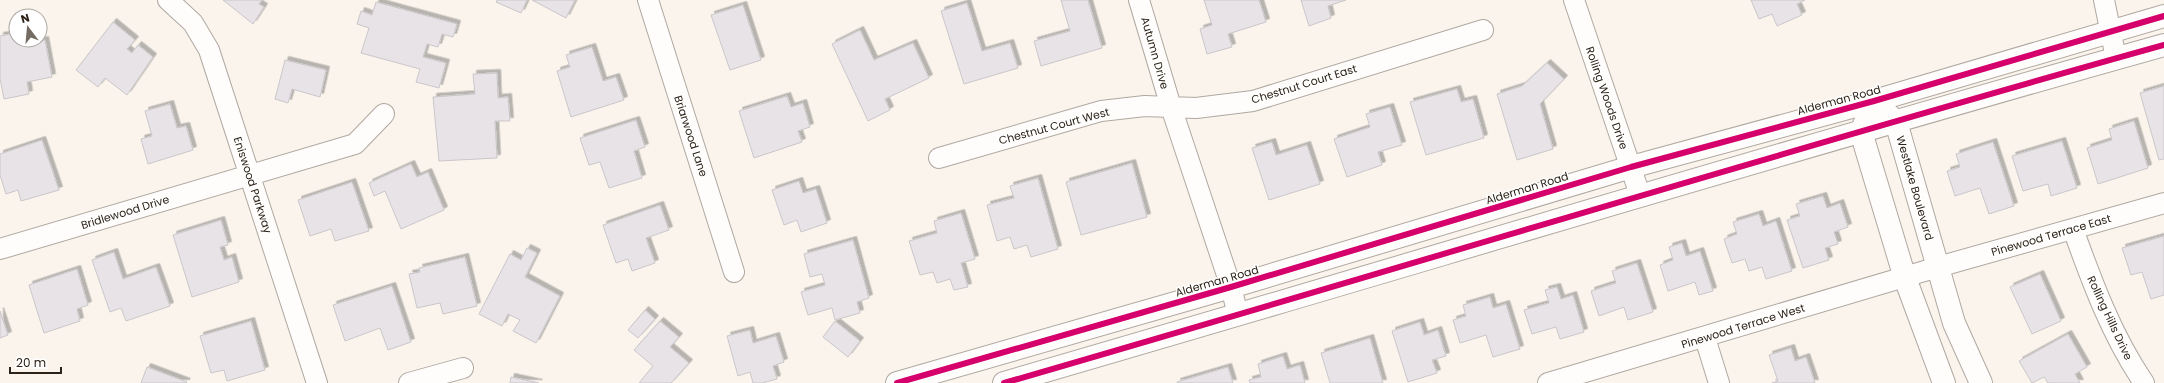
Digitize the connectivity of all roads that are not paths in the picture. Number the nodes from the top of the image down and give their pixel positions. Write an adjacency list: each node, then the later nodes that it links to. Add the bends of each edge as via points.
1 (168, 0): 18 (street, Eniswood Parkway, via 193,23 209,50)
2 (648, 0): 24 (street, Briarwood Lane)
3 (1139, 0): 12 (street, Autumn Drive)
4 (1574, 0): 17 (street, Rolling Woods Drive)
5 (2104, 0): 8 (street)
6 (2164, 16): 8 (main road, Alderman Road)
7 (1483, 30): 12 (street, Chestnut Court East, via 1253,101 1196,108)
8 (2112, 31): 10 (street); 11 (main road, Alderman Road)
9 (2164, 45): 10 (main road)
10 (2116, 58): 14 (main road)
11 (1874, 101): 14 (main road, Westlake Boulevard); 15 (main road); 17 (main road, Alderman Road)
12 (1171, 107): 16 (street, Chestnut Court West, via 1145,106 1101,111); 26 (street)
13 (384, 114): 18 (street, Bridlewood Drive, via 355,144)
14 (1896, 122): 15 (main road); 23 (main road, Westlake Boulevard)
15 (1861, 132): 19 (main road); 25 (main road)
16 (939, 158)
17 (1631, 167): 19 (street, Rolling Woods Drive); 26 (main road, Alderman Road)
18 (249, 174): 22 (street, Bridlewood Drive); 30 (street, Eniswood Parkway)
19 (1640, 195): 27 (main road)
20 (2164, 203): 21 (street, Pinewood Terrace East)
21 (2073, 229): 23 (street, Pinewood Terrace East); 38 (street, Rolling Hills Drive, via 2095,290 2134,369)
22 (0, 249)
23 (1938, 267): 25 (street, Pinewood Terrace West); 37 (main road, Westlake Boulevard, via 1954,323)
24 (734, 272)
25 (1906, 278): 28 (street, Pinewood Terrace West); 36 (main road)
26 (1231, 287): 27 (street); 32 (main road, Alderman Road)
27 (1238, 315): 33 (main road)
28 (1705, 338): 34 (street, Pinewood Terrace West); 35 (street)
29 (463, 368): 31 (street)
30 (317, 383)
31 (409, 383)
32 (897, 383)
33 (1004, 383)
34 (1548, 383)
35 (1719, 383)
36 (1944, 383)
37 (1981, 383)
38 (2144, 383)

